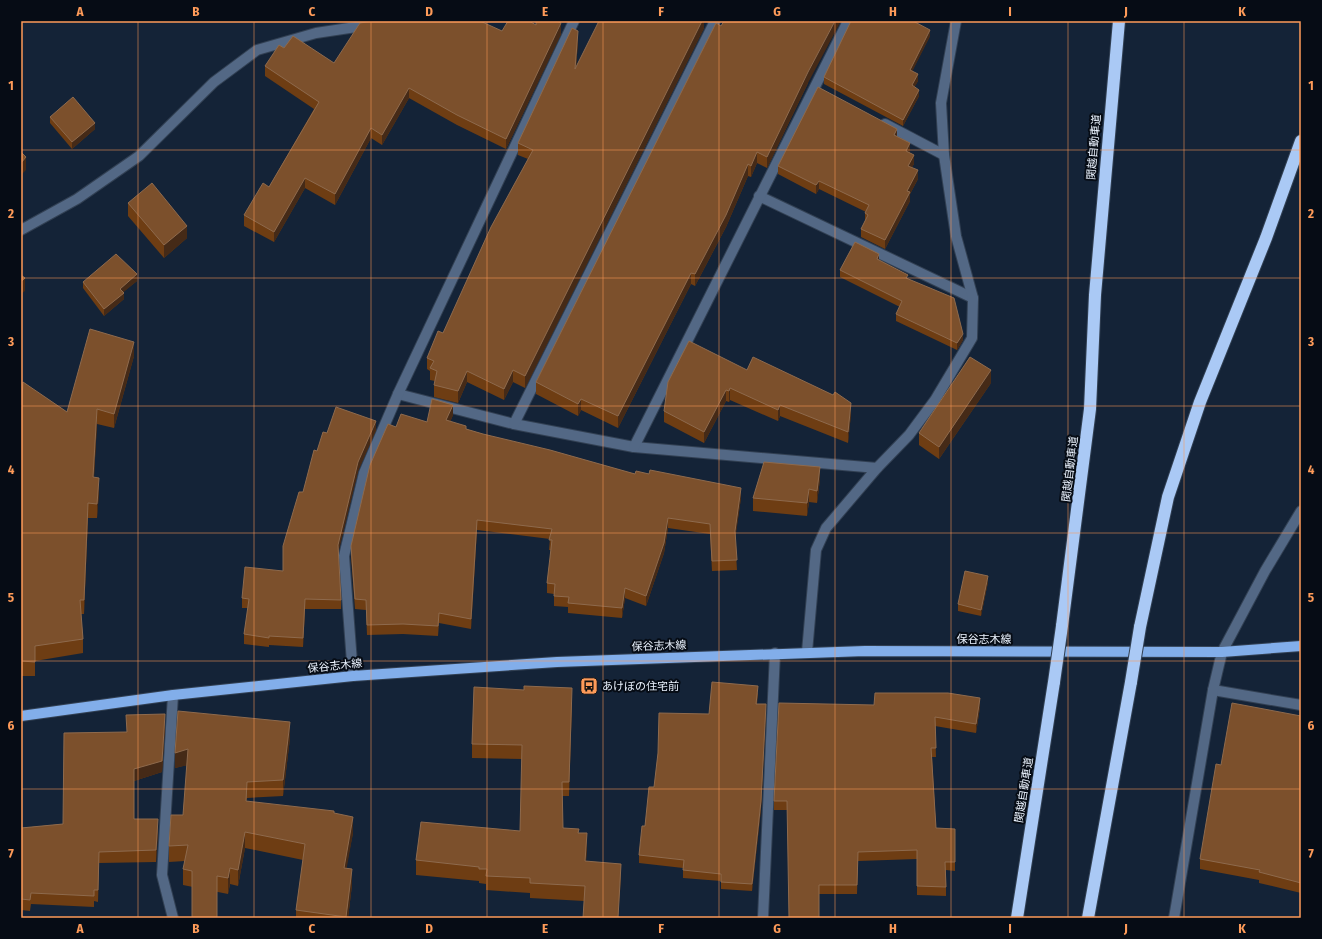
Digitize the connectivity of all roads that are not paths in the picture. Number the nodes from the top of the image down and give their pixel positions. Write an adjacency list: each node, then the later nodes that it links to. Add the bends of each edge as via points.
1 (396, 21): 11 (street, via 316,33 257,50 214,82 139,156 76,199)
2 (574, 21): 13 (street)
3 (715, 21): 14 (street)
4 (848, 21): 10 (street, via 817,88)
5 (955, 21): 9 (street, via 941,103)
6 (1119, 21): 29 (highway, 関越自動車道, bridge, via 1095,295 1090,409 1054,682)
7 (876, 119): 9 (street)
8 (1301, 140): 30 (highway, bridge, via 1266,238 1200,402 1168,497 1140,627)
9 (944, 155): 12 (street, via 956,236)
10 (759, 196): 12 (street); 15 (street)
11 (21, 230)
12 (973, 298): 16 (street, via 972,338 935,400 909,435)
13 (398, 394): 14 (street); 22 (street, via 364,473 344,556)
14 (514, 424): 15 (street)
15 (634, 446): 16 (street)
16 (876, 468): 19 (street, via 826,528 816,550)
17 (1301, 511): 20 (street, via 1265,571)
18 (1301, 646): 20 (main road, 保谷志木線)
19 (807, 652): 20 (main road, 保谷志木線); 21 (main road, 保谷志木線)
20 (1222, 652): 23 (street)
21 (775, 653): 22 (main road, 保谷志木線, via 558,662); 28 (street)
22 (353, 676): 24 (main road, 保谷志木線)
23 (1213, 690): 25 (street); 31 (street)
24 (173, 696): 26 (main road, 保谷志木線); 27 (street, via 162,875)
25 (1301, 705)
26 (21, 716)
27 (173, 918)
28 (762, 918)
29 (1017, 918)
30 (1088, 918)
31 (1174, 918)

